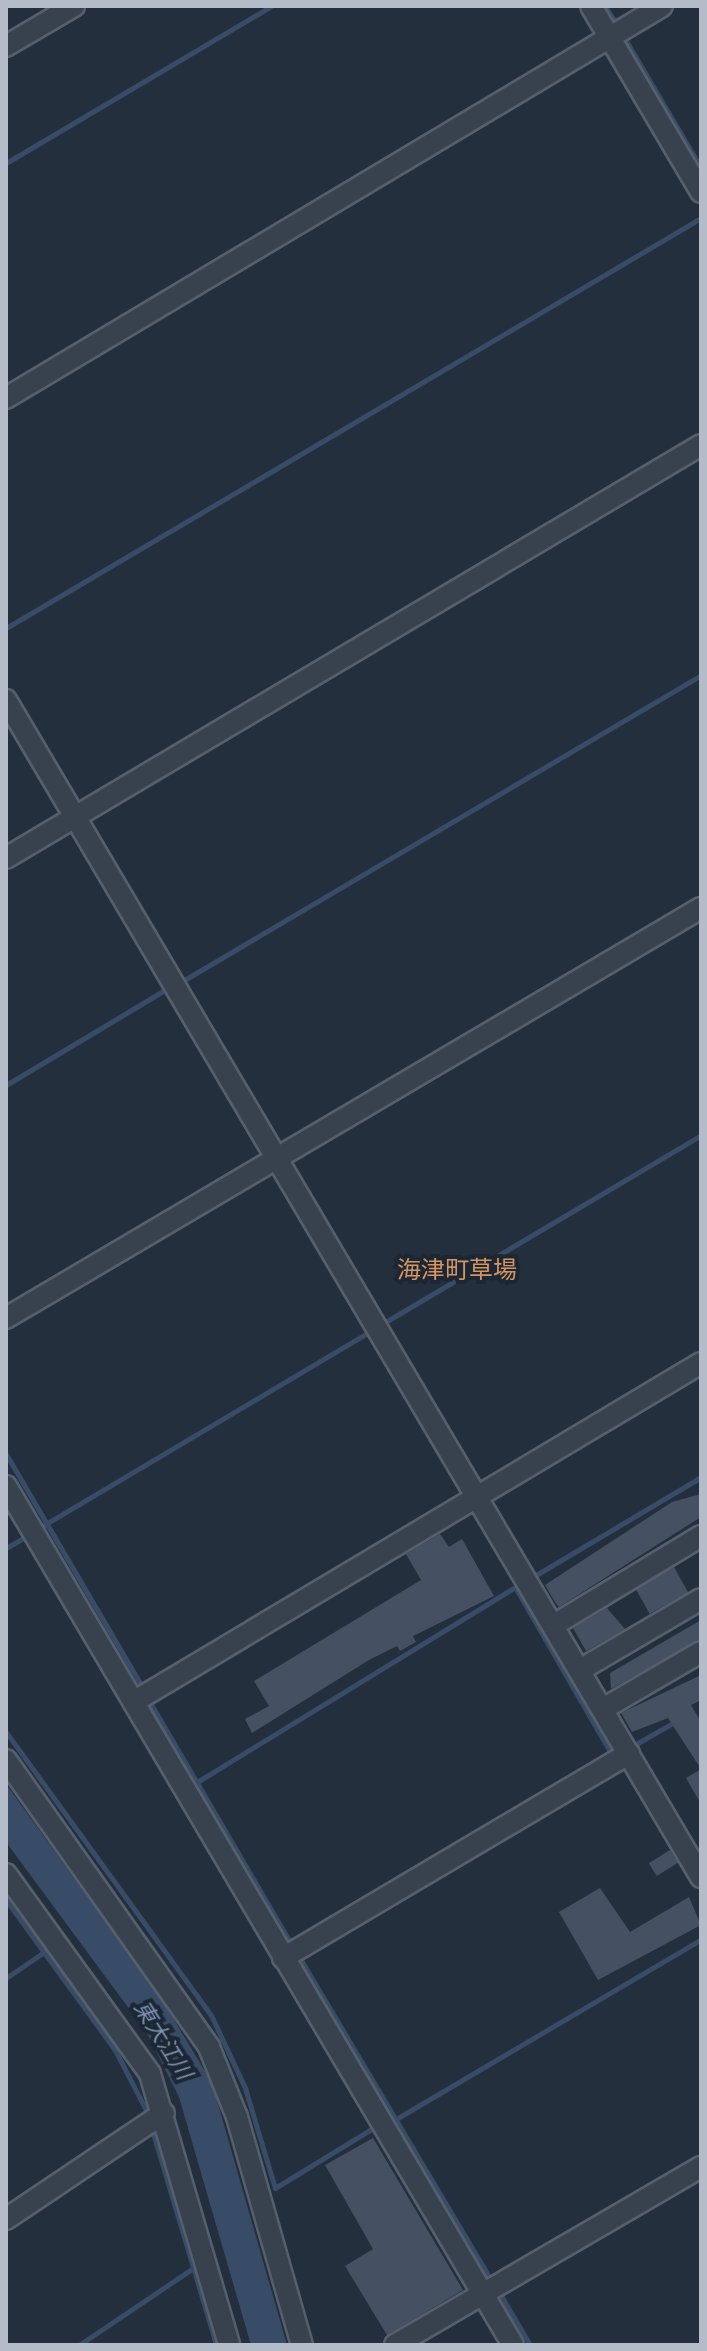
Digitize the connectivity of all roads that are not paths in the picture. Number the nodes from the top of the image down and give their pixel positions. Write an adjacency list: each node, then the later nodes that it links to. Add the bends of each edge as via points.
1 (74, 6): 5 (street)
2 (591, 6): 4 (street)
3 (662, 6): 4 (street)
4 (612, 41): 6 (street); 7 (street)
5 (6, 46)
6 (701, 192)
7 (6, 398)
8 (701, 445): 10 (street)
9 (6, 700): 10 (street)
10 (75, 817): 11 (street); 13 (street)
11 (6, 858)
12 (701, 908): 13 (street)
13 (276, 1159): 14 (street); 17 (street)
14 (6, 1318)
15 (701, 1363): 17 (street)
16 (6, 1486): 23 (street)
17 (478, 1498): 20 (street); 23 (street)
18 (701, 1536): 20 (street)
19 (699, 1606): 22 (street)
20 (554, 1625): 22 (street)
21 (701, 1652): 24 (street)
22 (580, 1670): 24 (street)
23 (135, 1701): 29 (street)
24 (603, 1709): 25 (street)
25 (629, 1753): 28 (street); 29 (street)
26 (6, 1760): 35 (street, via 209,2047 237,2117)
27 (6, 1874): 30 (street, via 150,2074)
28 (701, 1877)
29 (283, 1958): 33 (street)
30 (164, 2113): 32 (street); 34 (street)
31 (701, 2167): 33 (street)
32 (6, 2219)
33 (484, 2297): 36 (street); 37 (street)
34 (229, 2345)
35 (302, 2345)
36 (395, 2345)
37 (513, 2345)

